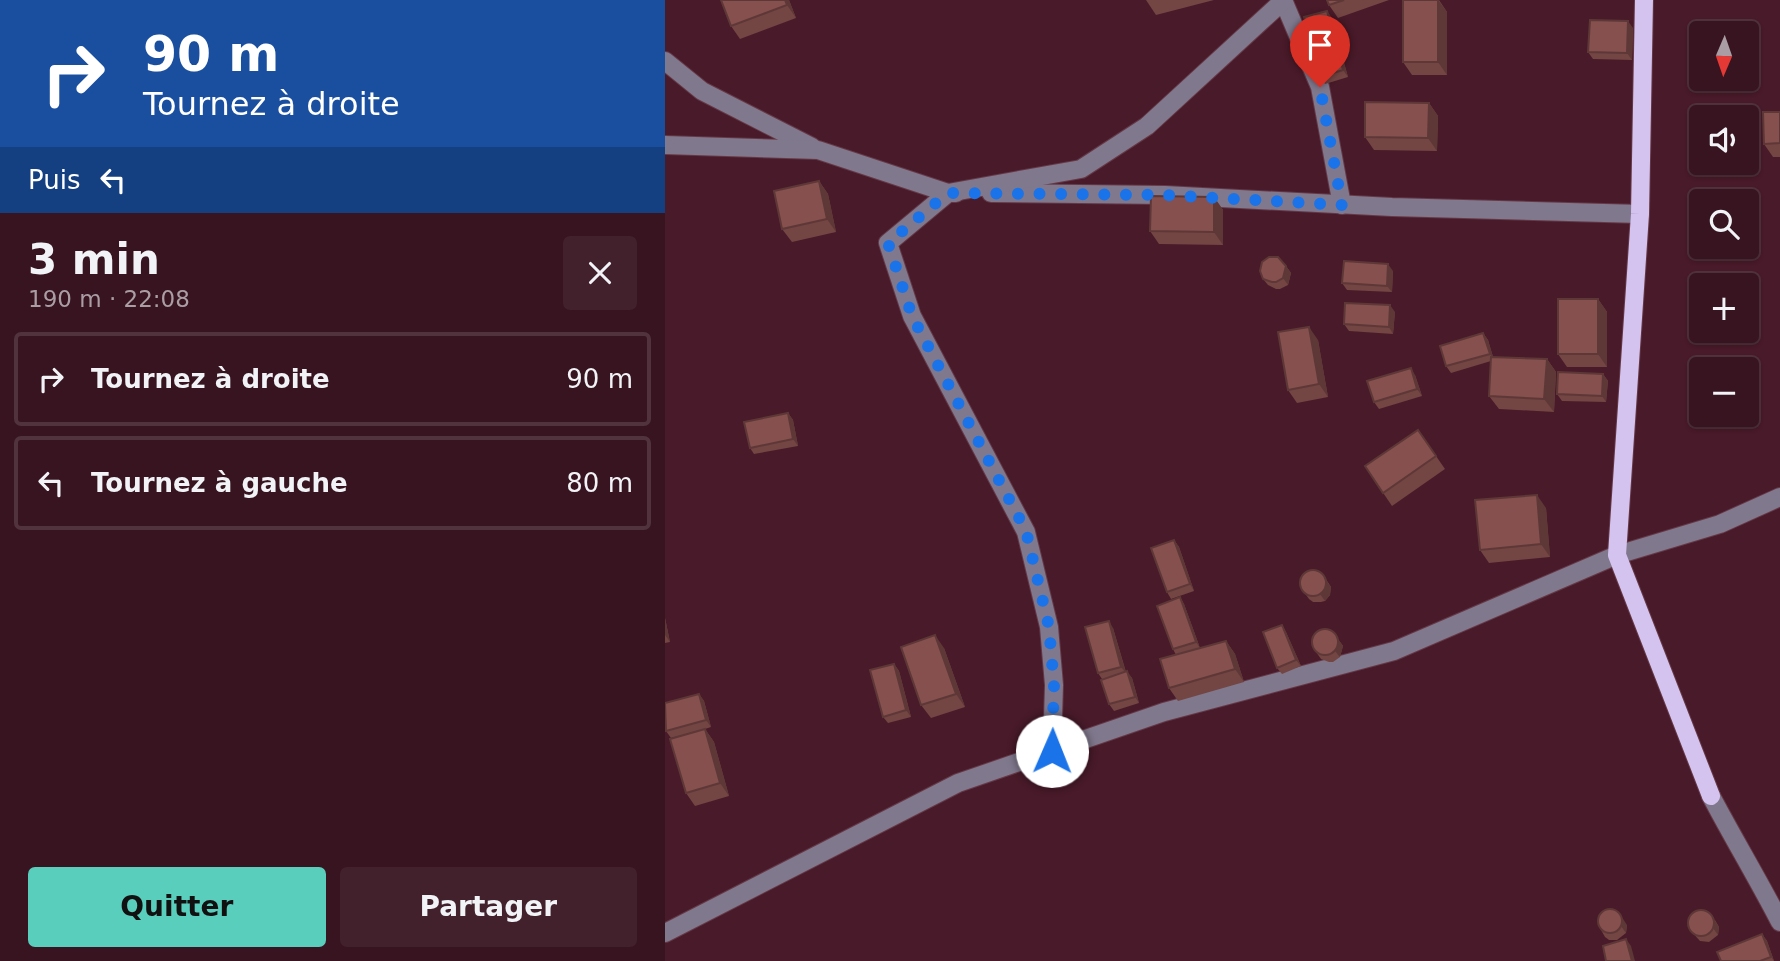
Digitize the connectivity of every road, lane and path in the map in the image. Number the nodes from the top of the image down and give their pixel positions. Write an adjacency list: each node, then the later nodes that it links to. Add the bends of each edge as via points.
1 (1644, 0): 8 (main road)
2 (1283, 1): 6 (street, via 1146,126 1081,169); 7 (street, via 1320,87)
3 (665, 61): 5 (street, via 702,91)
4 (665, 145): 5 (street)
5 (818, 150): 6 (street)
6 (948, 193): 7 (street, via 1165,195); 11 (street, via 888,243 912,316 1026,531 1049,627 1054,685)
7 (1342, 205): 8 (street)
8 (1640, 214): 10 (main road)
9 (1780, 496): 10 (street, via 1720,524)
10 (1617, 555): 11 (street, via 1394,651 1164,712); 12 (main road)
11 (1052, 751): 14 (street, via 958,783)
12 (1711, 796): 13 (street)
13 (1780, 922)
14 (665, 933)

